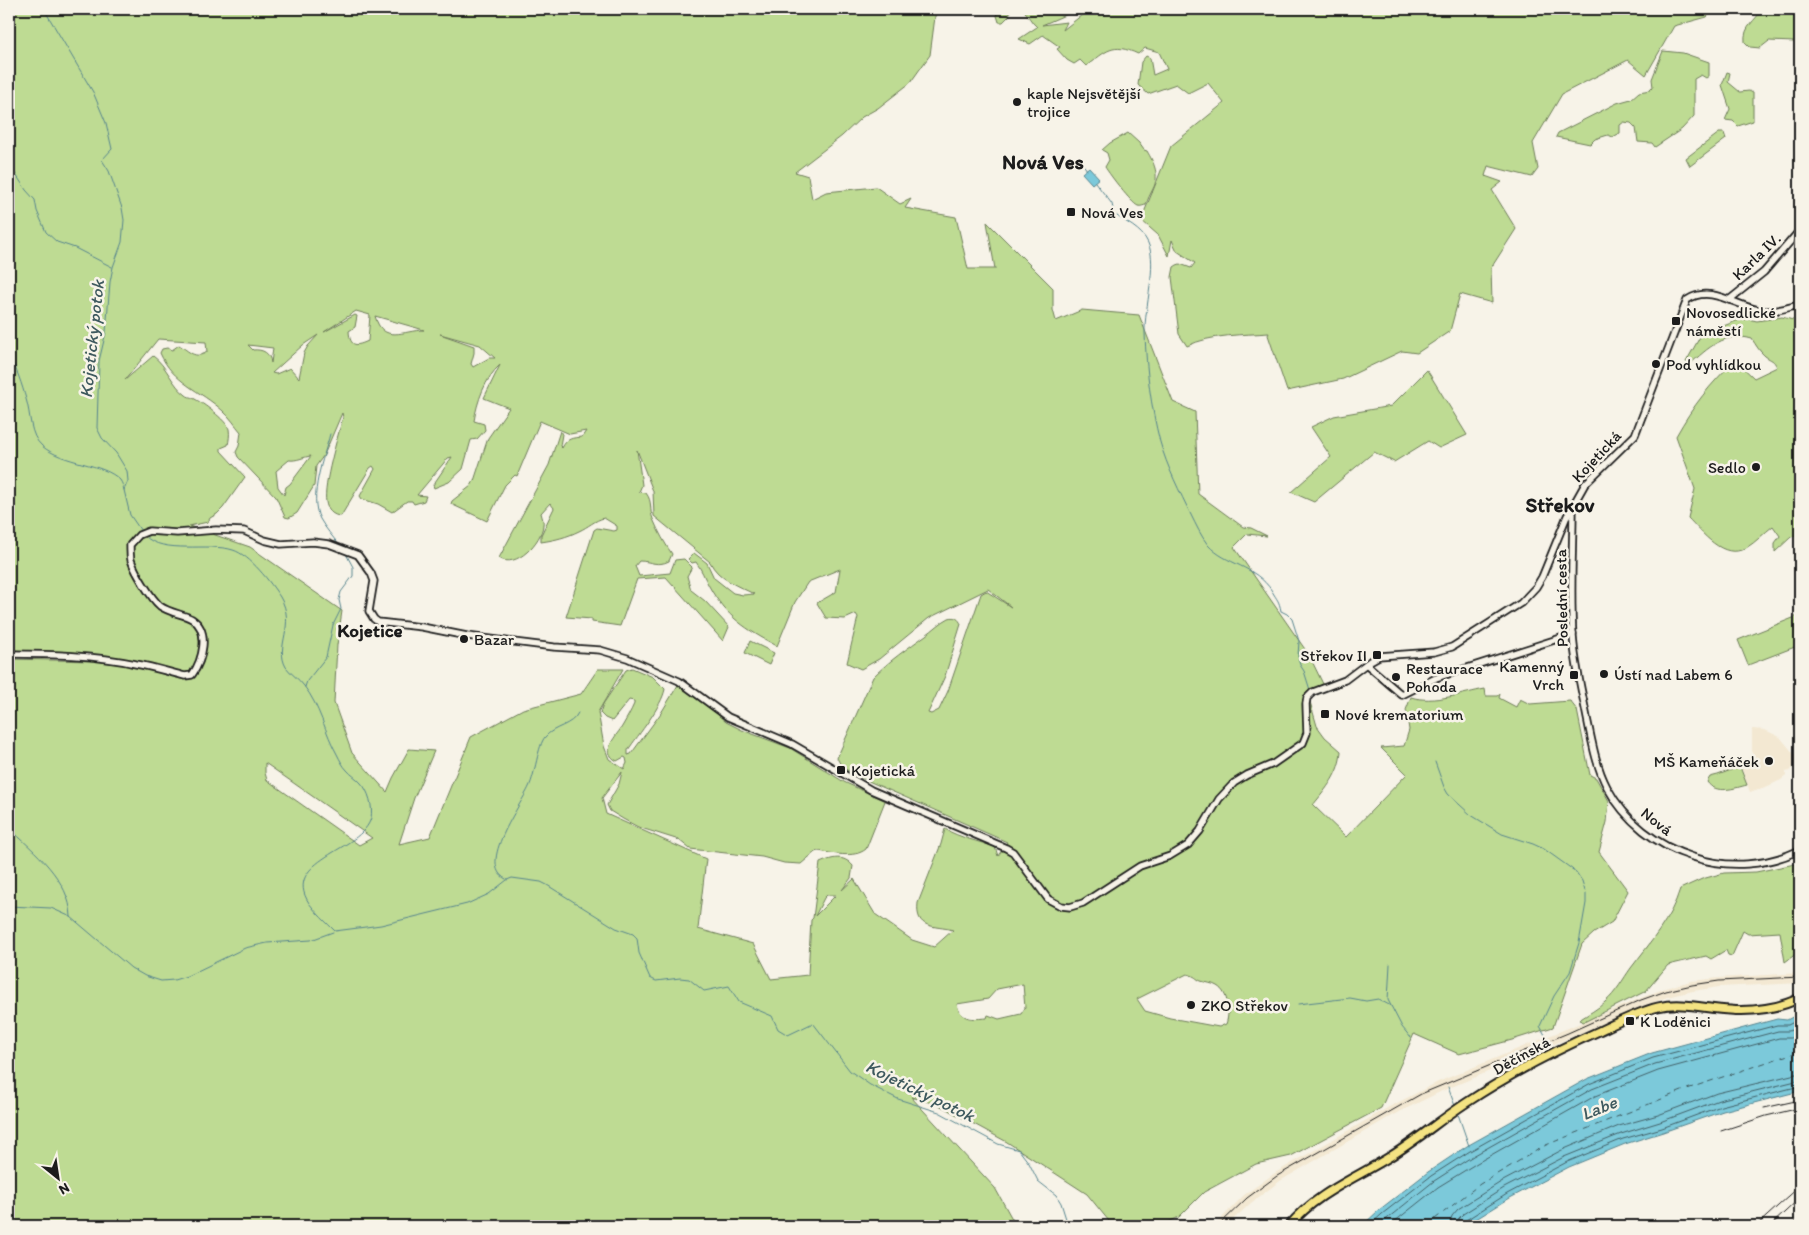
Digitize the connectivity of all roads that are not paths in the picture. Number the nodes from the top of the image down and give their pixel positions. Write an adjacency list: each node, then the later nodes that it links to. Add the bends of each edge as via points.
1 (1800, 230): 2 (street, Karla IV., via 1764,272)
2 (1729, 300): 3 (street, via 1767,311); 4 (street, Kojetická, via 1704,294 1685,303 1635,435 1585,484)
3 (1800, 305)
4 (1573, 505): 5 (street, Poslední cesta); 7 (street, Kojetická, via 1542,577 1513,610 1452,647 1434,652 1379,656)
5 (1573, 634): 7 (street, via 1436,678 1402,695); 8 (street, Poslední cesta)
6 (9, 654): 7 (street, Kojetická, via 111,660 192,675 203,648 200,626 166,610 156,601 130,559 130,545 139,535 149,531 244,531 281,544 329,544 358,556 371,573 374,581 369,612 378,622 467,636 600,650 627,658 679,681 728,717 792,744 871,790 1006,848 1013,852 1048,899 1070,907 1083,903 1140,866 1170,856 1188,845 1219,799 1234,784 1303,743 1307,733 1307,698 1313,692 1345,680)
7 (1366, 664)
8 (1582, 690): 9 (street, Nová, via 1602,776 1618,804 1644,832 1673,850 1721,863 1761,863)
9 (1800, 850)
10 (1800, 998): 11 (main road, Děčínská, via 1745,1010 1668,1005 1626,1019 1548,1055 1479,1095 1391,1156 1322,1195)
11 (1289, 1226)

